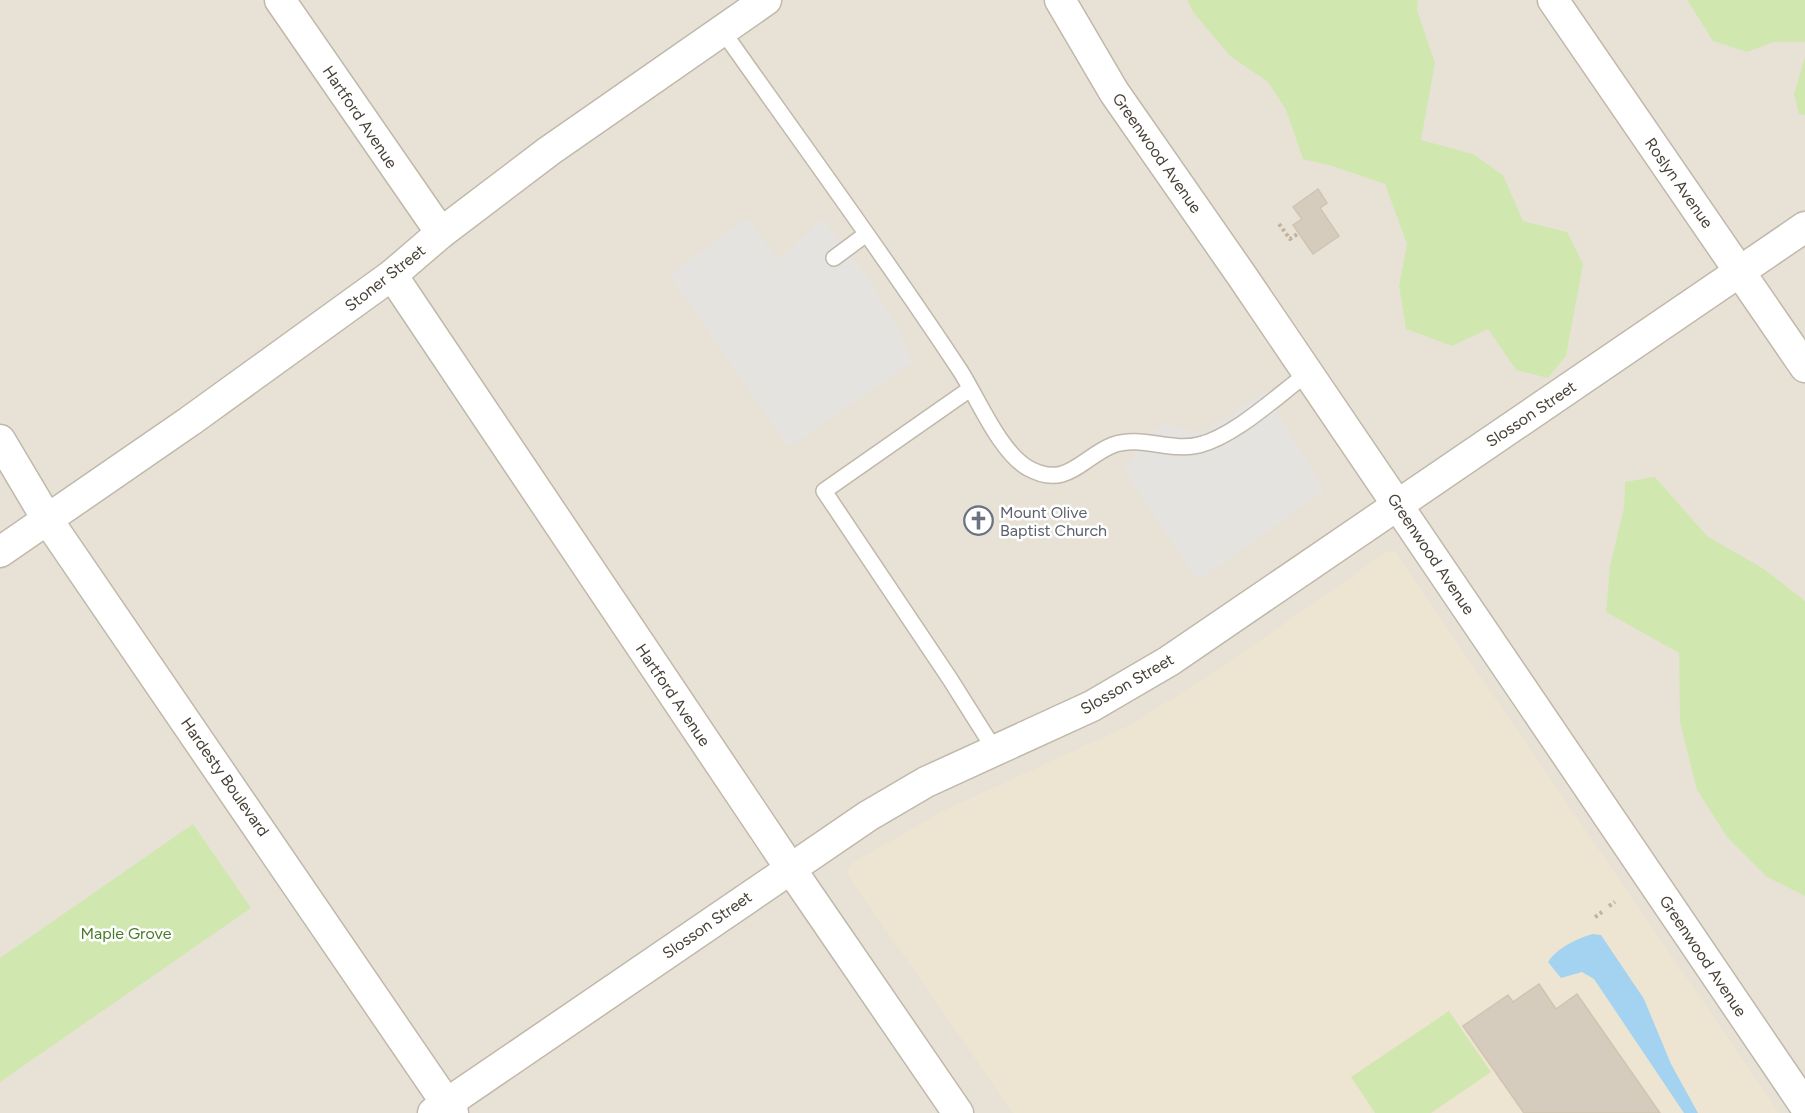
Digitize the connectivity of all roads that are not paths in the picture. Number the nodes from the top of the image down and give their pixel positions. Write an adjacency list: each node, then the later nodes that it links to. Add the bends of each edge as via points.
1 (280, 0): 6 (street, Hartford Avenue)
2 (1060, 0): 12 (street, Greenwood Avenue, via 1114,92)
3 (1553, 0): 9 (street, Roslyn Avenue)
4 (740, 11): 6 (street, Stoner Street); 7 (lane)
5 (1805, 227): 9 (street, Slosson Street)
6 (441, 233): 10 (street, Stoner Street)
7 (865, 235): 8 (lane); 13 (lane)
8 (834, 258)
9 (1740, 272): 11 (street, Roslyn Avenue); 15 (street, Slosson Street)
10 (392, 275): 16 (street, Stoner Street); 19 (street, Hartford Avenue)
11 (1805, 367)
12 (1308, 373): 13 (lane, via 1224,435 1198,445 1163,447 1136,441 1113,446 1070,473 1048,475 1027,468 1000,440); 15 (street, Greenwood Avenue)
13 (970, 388): 18 (lane, via 824,491)
14 (0, 440): 16 (street, Hardesty Boulevard)
15 (1397, 505): 18 (street, Slosson Street, via 1169,661 1092,706); 20 (street, Greenwood Avenue)
16 (47, 519): 17 (street, Stoner Street); 21 (street, Hardesty Boulevard)
17 (0, 552)
18 (996, 752): 19 (street, Slosson Street, via 926,782)
19 (790, 868): 21 (street, Slosson Street); 22 (street, Hartford Avenue)
20 (1805, 1106)
21 (444, 1110)
22 (958, 1113)

